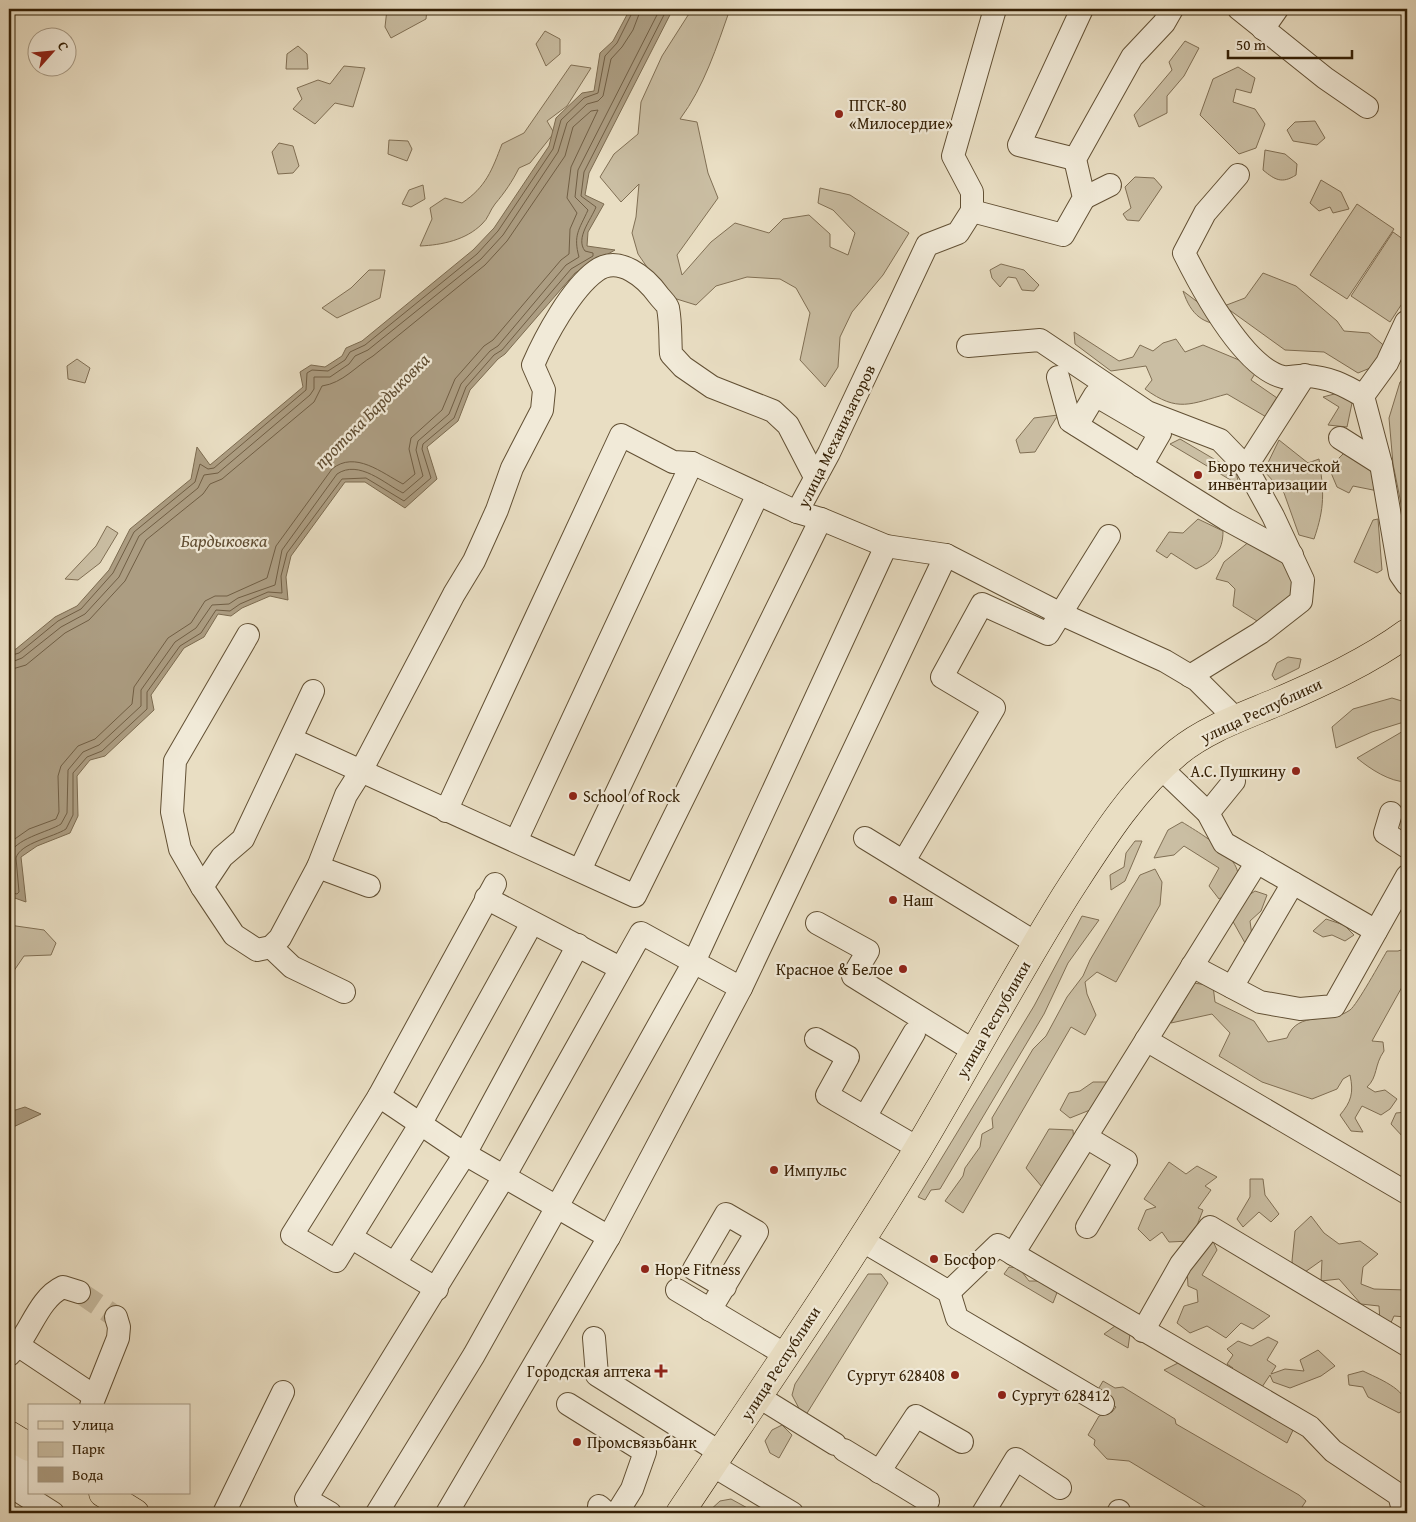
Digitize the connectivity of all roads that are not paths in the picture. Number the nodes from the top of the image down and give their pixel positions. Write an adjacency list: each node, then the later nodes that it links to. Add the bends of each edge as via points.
1 (996, 9): 12 (street, via 953,156 972,192)
2 (1082, 9): 8 (street, via 1019,145)
3 (1172, 9): 8 (street, via 1164,23 1132,57)
4 (1239, 9): 6 (street)
5 (1277, 9): 6 (street)
6 (1263, 28): 7 (street)
7 (1366, 107)
8 (1075, 159): 11 (street)
9 (1238, 175): 15 (street, via 1205,213 1184,254 1225,325 1260,365 1284,377)
10 (1110, 186): 11 (street)
11 (1084, 198): 12 (street, via 1063,235)
12 (972, 211): 24 (street, улица Механизаторов, via 958,233 927,246)
13 (1406, 322): 17 (street, via 1387,363)
14 (968, 346): 23 (street, via 1040,340 1147,412 1220,440)
15 (1305, 375): 17 (street, via 1335,380); 23 (street)
16 (1058, 378): 18 (street, via 1070,421)
17 (1363, 396): 21 (street)
18 (1077, 425): 22 (street); 22 (street, via 1095,395 1160,433)
19 (1340, 438): 21 (street)
20 (692, 463): 25 (street); 43 (street, via 673,462 621,435); 47 (street)
21 (1381, 464): 32 (street, via 1400,574)
22 (1141, 466): 31 (street)
23 (1246, 467): 31 (street)
24 (815, 477): 26 (street, улица Механизаторов); 41 (street, via 788,425 773,411 712,387 670,354 668,307 650,284 635,272 615,264 597,270 581,285 543,342 533,365 544,390 542,410 512,468 474,561)
25 (758, 494): 26 (street); 52 (street)
26 (797, 512): 27 (street, улица Механизаторов)
27 (821, 519): 29 (street, улица Механизаторов); 52 (street, via 634,896)
28 (1109, 536): 33 (street)
29 (886, 546): 30 (street, улица Механизаторов); 64 (street)
30 (946, 555): 33 (street, улица Механизаторов); 68 (street)
31 (1292, 555): 36 (street, via 1302,580 1301,601 1260,633)
32 (1407, 584)
33 (1059, 613): 36 (street, улица Механизаторов, via 1166,661); 49 (street, via 1048,634 982,604 942,677 994,708)
34 (1407, 633): 38 (main road, улица Республики, via 1301,692)
35 (248, 635): 56 (street, via 175,761 172,812 180,849)
36 (1190, 676): 38 (street, улица Механизаторов)
37 (314, 691): 39 (street)
38 (1236, 719): 40 (main road, улица Республики, via 1191,743)
39 (290, 740): 41 (street); 56 (street, via 243,839 222,857)
40 (1161, 768): 44 (street); 61 (main road, улица Республики, via 1139,789 1100,841)
41 (360, 773): 43 (street); 51 (street, via 346,795)
42 (1234, 781): 44 (street)
43 (446, 811): 47 (street)
44 (1208, 813): 50 (street, via 1224,843)
45 (1391, 813): 48 (street, via 1385,833)
46 (865, 838): 49 (street)
47 (516, 841): 52 (street)
48 (1407, 847)
49 (904, 861): 61 (street)
50 (1257, 862): 54 (street); 65 (street)
51 (318, 867): 55 (street); 63 (street, via 280,938)
52 (580, 870)
53 (1407, 876): 57 (street)
54 (1293, 883): 60 (street); 67 (street)
55 (369, 886)
56 (202, 887): 63 (street, via 234,935 257,950)
57 (1400, 907): 60 (street)
58 (532, 923): 62 (street); 74 (street, via 491,891); 76 (street)
59 (817, 923): 73 (street, via 868,951 853,976)
60 (1376, 930): 67 (street, via 1334,1006 1300,1009 1260,1002)
61 (1036, 943): 73 (main road, улица Республики)
62 (578, 945): 66 (street); 79 (street)
63 (271, 947): 69 (street, via 292,967)
64 (694, 962): 66 (street, via 640,933); 68 (street); 82 (street)
65 (1192, 966): 67 (street); 72 (street)
66 (620, 968): 80 (street)
67 (1232, 987)
68 (741, 988): 84 (street)
69 (344, 992)
70 (914, 1033): 75 (street)
71 (816, 1039): 75 (street, via 848,1057 828,1094)
72 (1146, 1040): 77 (street); 81 (street)
73 (974, 1051): 78 (main road, улица Республики)
74 (379, 1096): 76 (street); 85 (street, via 292,1235 336,1261)
75 (865, 1117): 78 (street)
76 (421, 1123): 79 (street); 85 (street)
77 (1086, 1137): 83 (street, via 1126,1161); 87 (street)
78 (918, 1148): 86 (main road, улица Республики)
79 (465, 1154): 80 (street); 88 (street)
80 (504, 1178): 82 (street); 90 (street)
81 (1407, 1193)
82 (558, 1208): 84 (street); 118 (street, via 474,1355)
83 (1087, 1227)
84 (609, 1237): 119 (street)
85 (352, 1238): 88 (street)
86 (861, 1240): 93 (street); 100 (main road, улица Республики)
87 (1013, 1254): 93 (street, via 998,1245); 96 (street)
88 (395, 1263): 90 (street)
89 (725, 1287): 94 (street)
90 (437, 1289): 117 (street, via 306,1499)
91 (677, 1290): 94 (street)
92 (79, 1292): 99 (street, via 63,1287 51,1292)
93 (950, 1292): 105 (street, via 957,1318)
94 (710, 1310): 100 (street)
95 (116, 1317): 103 (street, via 118,1338)
96 (1143, 1331): 98 (street, via 1181,1264 1210,1227); 123 (street, via 1310,1427 1333,1451 1399,1495)
97 (594, 1338): 108 (street, via 597,1375)
98 (1407, 1345)
99 (14, 1351): 103 (street)
100 (786, 1355): 102 (main road, улица Республики)
101 (283, 1392): 116 (street)
102 (759, 1397): 108 (main road, улица Республики); 109 (street)
103 (92, 1401)
104 (568, 1404): 113 (street, via 645,1452 632,1489)
105 (1103, 1404)
106 (19, 1441): 114 (street, via 20,1492)
107 (962, 1442): 109 (street, via 916,1416)
108 (716, 1459): 120 (main road, улица Республики); 121 (street)
109 (879, 1472): 112 (street)
110 (1060, 1488): 122 (street, via 1016,1460)
111 (105, 1494): 115 (main road)
112 (928, 1501)
113 (608, 1511)
114 (53, 1513)
115 (135, 1513)
116 (224, 1513)
117 (330, 1513)
118 (377, 1513)
119 (447, 1513)
120 (680, 1513)
121 (792, 1513)
122 (982, 1513)
123 (1404, 1513)

